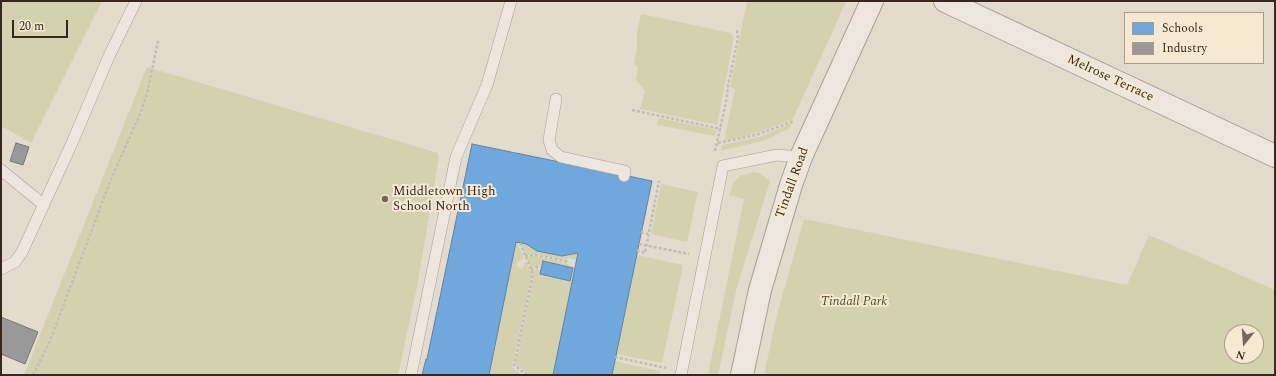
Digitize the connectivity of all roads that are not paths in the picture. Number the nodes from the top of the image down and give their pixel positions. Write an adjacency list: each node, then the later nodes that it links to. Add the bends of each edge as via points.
1 (136, 1): 10 (lane, via 109,56)
2 (511, 1): 12 (lane, via 487,84 456,157)
3 (872, 1): 7 (street, Tindall Road)
4 (945, 1): 6 (street, Melrose Terrace)
5 (556, 99): 9 (lane, via 549,140 552,150 561,157 625,171)
6 (1275, 156)
7 (801, 157): 13 (lane, via 777,155 723,166); 14 (street, Tindall Road, via 772,244)
8 (1, 170): 10 (lane)
9 (624, 176)
10 (44, 205): 11 (lane, via 19,258 10,266)
11 (1, 269)
12 (411, 375)
13 (681, 375)
14 (742, 375)

